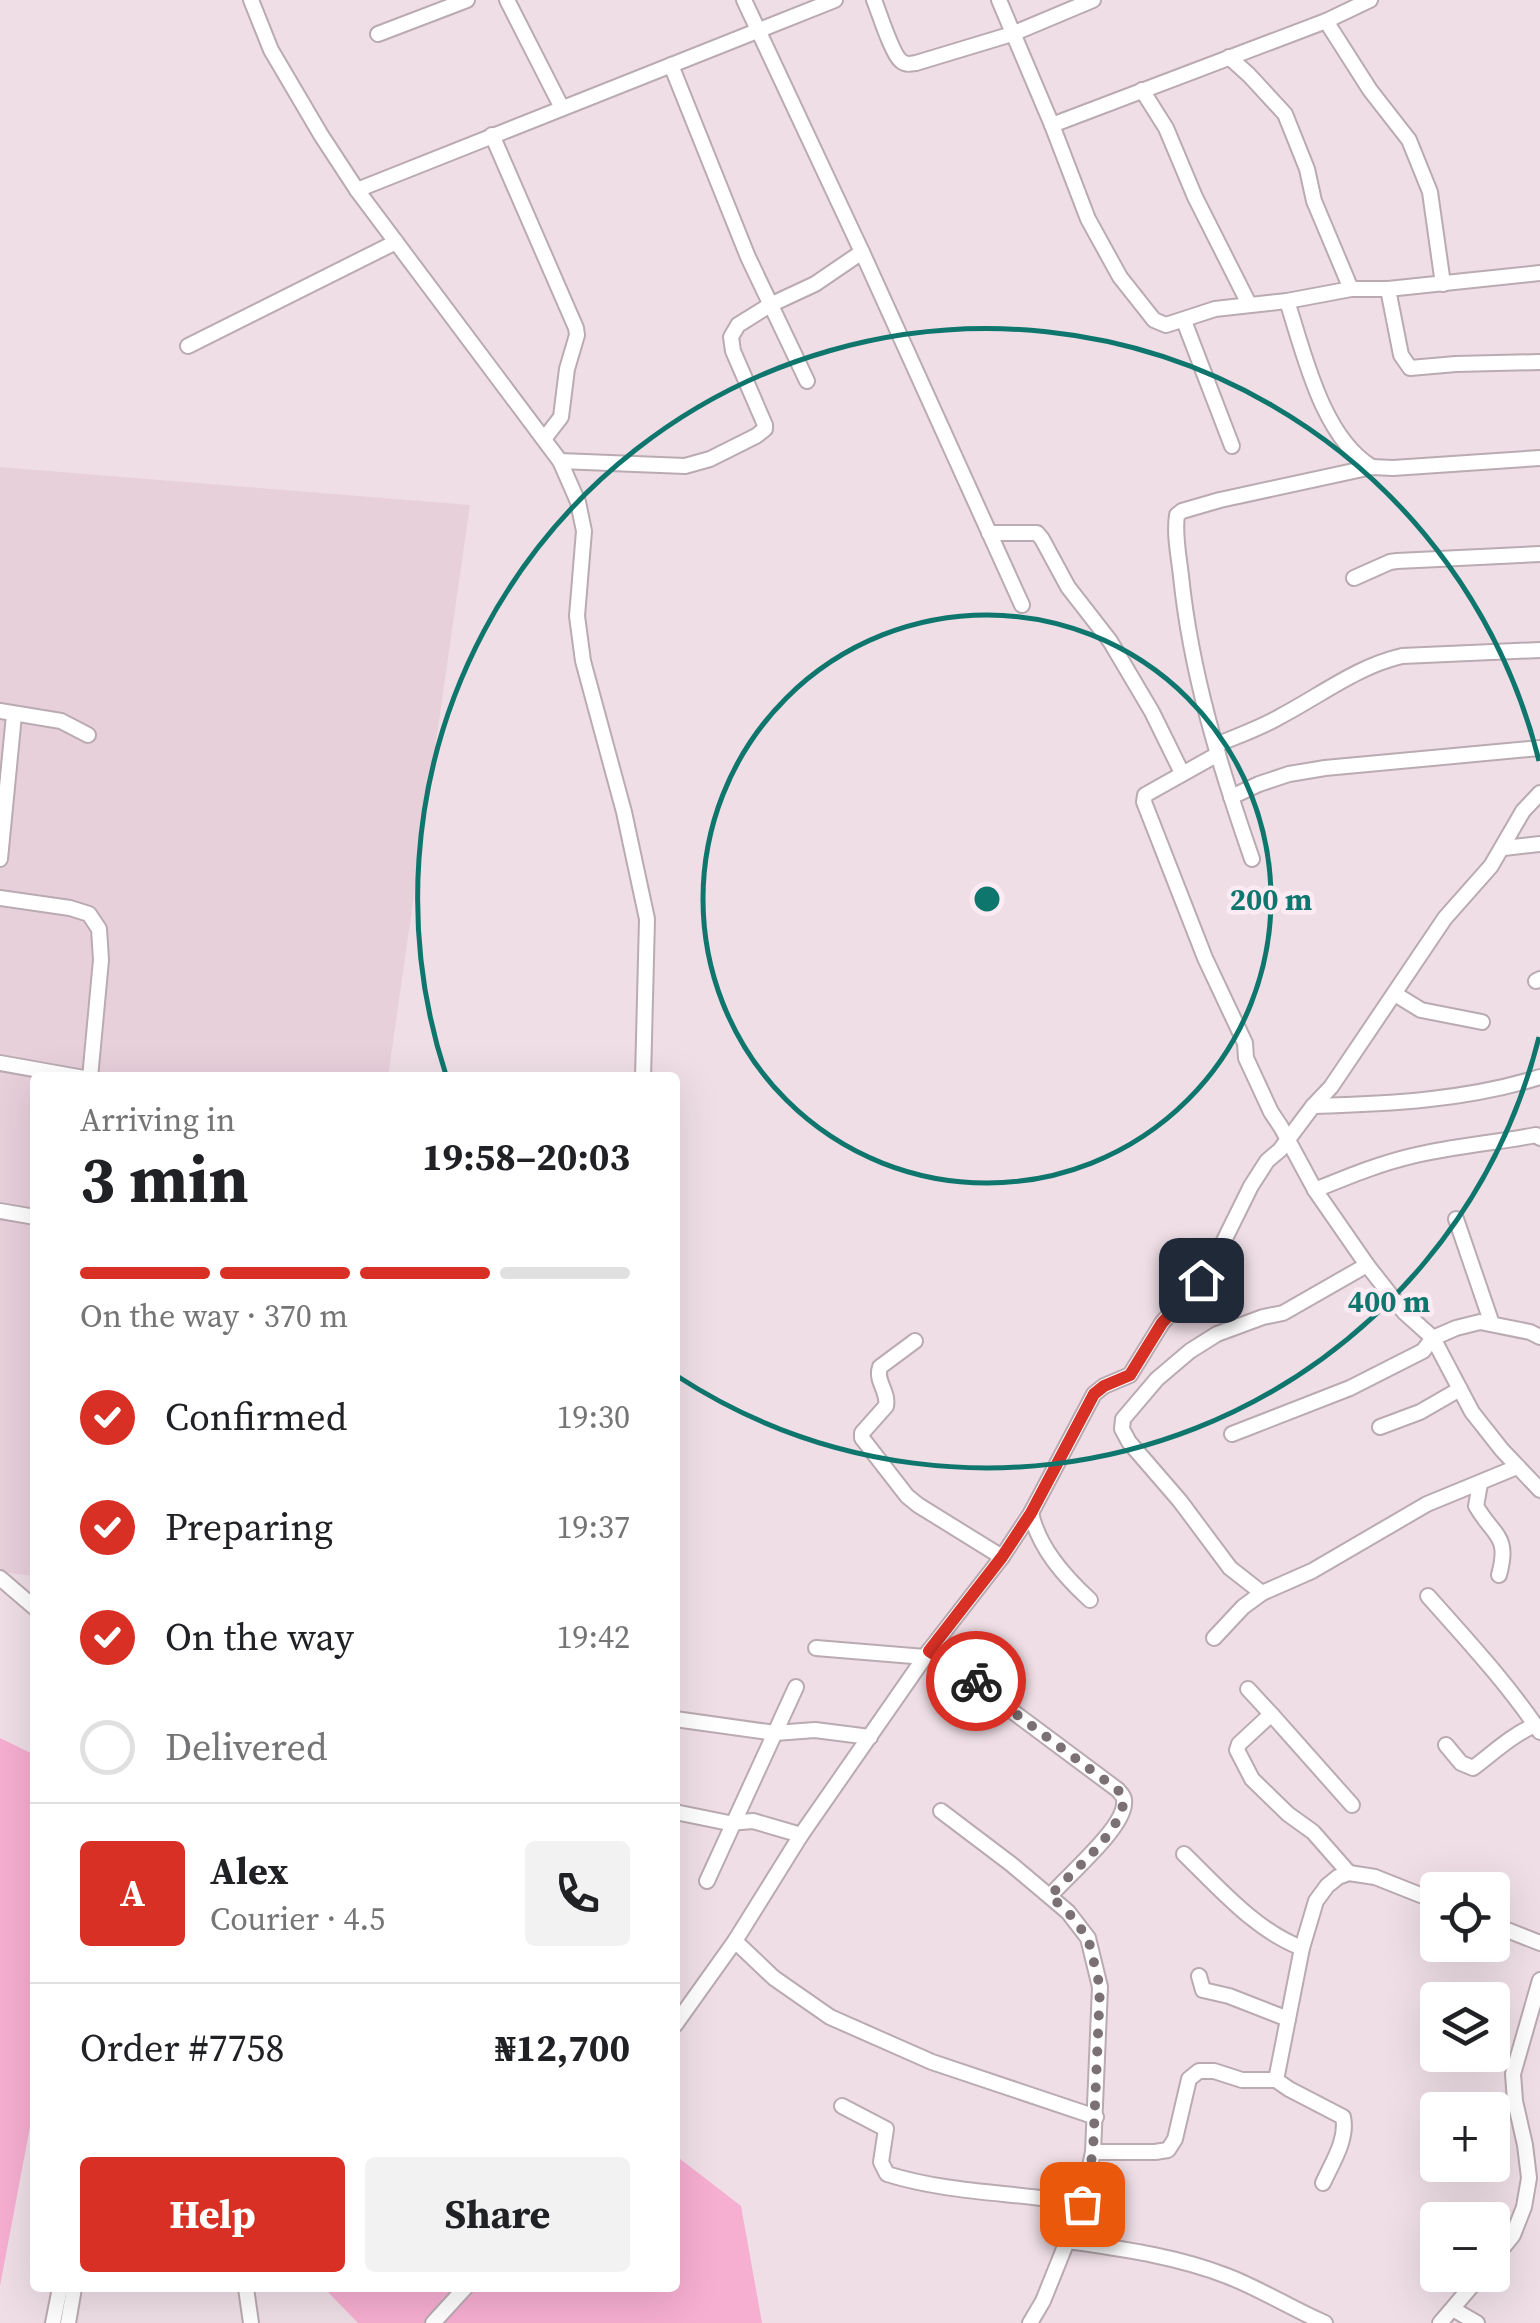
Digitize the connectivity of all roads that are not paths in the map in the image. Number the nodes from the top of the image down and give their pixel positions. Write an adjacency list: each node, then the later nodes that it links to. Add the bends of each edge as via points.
1 (251, 0): 20 (street, via 271,50)
2 (466, 0): 12 (street)
3 (507, 0): 17 (street)
4 (744, 0): 11 (street)
5 (835, 0): 11 (street)
6 (874, 0): 13 (street, via 906,64)
7 (999, 0): 13 (street)
8 (1093, 0): 13 (street)
9 (1370, 0): 10 (street)
10 (1326, 21): 14 (street); 24 (street, via 1409,140 1430,192)
11 (757, 31): 15 (street); 22 (street)
12 (378, 34)
13 (1012, 34): 18 (street)
14 (1229, 57): 16 (street); 25 (street, via 1285,114)
15 (670, 65): 17 (street); 29 (street)
16 (1142, 90): 18 (street); 28 (street)
17 (562, 108): 19 (street)
18 (1052, 125): 30 (street, via 1088,219 1120,277 1154,320)
19 (492, 135): 20 (street); 34 (street, via 576,328 561,417)
20 (357, 190): 21 (street)
21 (396, 242): 31 (street); 34 (street)
22 (862, 252): 29 (street); 39 (street)
23 (1540, 273): 24 (street)
24 (1443, 284): 26 (street)
25 (1351, 289): 26 (street); 27 (street)
26 (1388, 289): 32 (street, via 1401,355 1410,368)
27 (1286, 300): 28 (street); 38 (street, via 1335,428)
28 (1249, 304): 30 (street)
29 (770, 305): 33 (street); 37 (street, via 738,325 732,337 763,431 686,466)
30 (1184, 321): 35 (street)
31 (188, 346)
32 (1540, 362)
33 (807, 381)
34 (544, 439): 37 (street)
35 (1232, 446)
36 (1540, 458): 38 (street)
37 (560, 461): 61 (street, via 584,531 577,616 584,661 647,920)
38 (1372, 466): 47 (street, via 1177,516 1186,624)
39 (990, 533): 42 (street); 48 (street, via 1042,538 1152,712)
40 (1540, 554): 41 (street, via 1390,562)
41 (1354, 578)
42 (1022, 604)
43 (1540, 650): 47 (street, via 1390,659)
44 (7, 713): 45 (street, via 61,720); 53 (street)
45 (88, 735)
46 (1540, 748): 50 (street, via 1325,768)
47 (1217, 750): 48 (street); 50 (street)
48 (1182, 773): 65 (street, via 1144,802 1246,1058)
49 (1540, 792): 52 (street)
50 (1231, 797): 54 (street)
51 (1540, 844): 52 (street)
52 (1504, 848): 56 (street, via 1445,918)
53 (0, 858)
54 (1252, 859)
55 (0, 898): 60 (street, via 70,908 89,914 99,929)
56 (1395, 994): 57 (street, via 1421,1010); 63 (street)
57 (1482, 1022)
58 (0, 1063): 59 (street)
59 (52, 1072)
60 (88, 1072)
61 (642, 1072)
62 (1540, 1077): 63 (street, via 1456,1096)
63 (1313, 1106): 65 (street)
64 (1540, 1138): 66 (street, via 1410,1156)
65 (1287, 1140): 66 (street); 81 (street, via 1251,1186 1212,1264 1162,1323 1130,1375 1094,1394)
66 (1315, 1190): 70 (street)
67 (0, 1211): 68 (street)
68 (30, 1216)
69 (1456, 1219): 71 (street)
70 (1367, 1264): 73 (street); 85 (street, via 1284,1312 1217,1334 1190,1351 1123,1418 1129,1442 1230,1568)
71 (1492, 1324): 72 (street); 73 (street)
72 (1540, 1337)
73 (1434, 1338): 75 (street); 77 (street, via 1423,1352 1350,1388)
74 (915, 1342): 82 (street, via 880,1367 886,1406 862,1438 918,1506)
75 (1460, 1389): 76 (street); 78 (street)
76 (1380, 1427)
77 (1232, 1434)
78 (1517, 1466): 79 (street); 80 (street)
79 (1480, 1484): 83 (street, via 1476,1506 1504,1545); 85 (street, via 1427,1504)
80 (1540, 1490)
81 (1031, 1513): 82 (street); 87 (street, via 1060,1569)
82 (1002, 1557): 91 (street)
83 (1499, 1575)
84 (0, 1578): 88 (street)
85 (1262, 1593): 89 (street)
86 (1428, 1596): 96 (street)
87 (1090, 1600)
88 (30, 1604)
89 (1214, 1638)
90 (816, 1648): 91 (street)
91 (927, 1654): 98 (street); 109 (street, via 970,1676 1124,1798 1103,1842)
92 (796, 1687): 97 (street)
93 (1248, 1689): 94 (street)
94 (1272, 1715): 100 (street); 106 (street, via 1239,1744 1245,1767)
95 (680, 1720): 97 (street)
96 (1538, 1729): 99 (street, via 1518,1732 1473,1768)
97 (775, 1732): 98 (street); 103 (street)
98 (870, 1737): 104 (street)
99 (1446, 1745)
100 (1352, 1806)
101 (941, 1811): 109 (street)
102 (680, 1813): 103 (street)
103 (734, 1822): 104 (street); 107 (street)
104 (801, 1835): 111 (street)
105 (1184, 1854): 113 (street, via 1263,1926)
106 (1349, 1873): 108 (street); 113 (street, via 1316,1901)
107 (707, 1881)
108 (1420, 1895)
109 (1050, 1896): 120 (street, via 1092,1948 1100,1987)
110 (1510, 1931): 112 (street)
111 (735, 1941): 116 (street); 120 (street, via 830,2016 932,2062)
112 (1540, 1943)
113 (1302, 1948): 117 (street)
114 (1199, 1976): 117 (street, via 1203,1990)
115 (1540, 1980): 125 (street, via 1513,2074 1529,2178)
116 (680, 2018)
117 (1288, 2019): 118 (street)
118 (1276, 2080): 121 (street, via 1199,2071 1189,2079 1168,2150); 122 (street, via 1345,2121)
119 (842, 2106): 123 (street, via 886,2129 881,2162 887,2174 954,2190)
120 (1096, 2117): 121 (street)
121 (1093, 2152): 123 (street)
122 (1323, 2184)
123 (1082, 2204): 124 (street)
124 (1068, 2241): 136 (street); 137 (street, via 1201,2266)
125 (1510, 2241)
126 (59, 2292): 132 (street)
127 (73, 2292): 133 (street)
128 (246, 2292): 134 (street)
129 (461, 2292): 135 (street)
130 (1466, 2292): 131 (street)
131 (1455, 2308): 138 (street); 139 (street)
132 (53, 2323)
133 (68, 2323)
134 (250, 2323)
135 (433, 2323)
136 (1030, 2323)
137 (1325, 2323)
138 (1440, 2323)
139 (1477, 2323)

